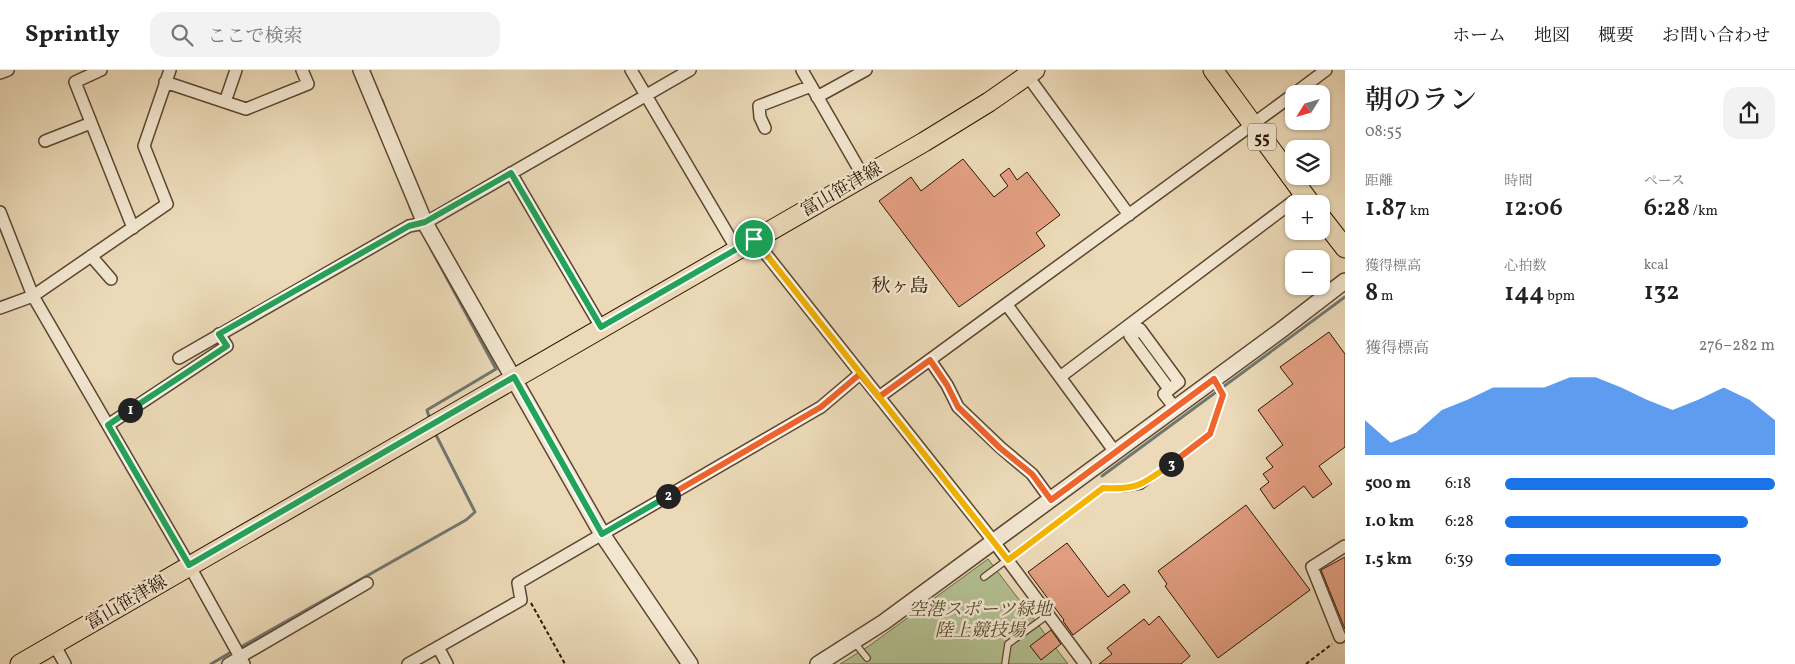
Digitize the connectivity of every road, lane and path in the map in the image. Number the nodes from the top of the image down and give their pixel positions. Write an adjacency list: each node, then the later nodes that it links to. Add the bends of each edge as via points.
1 (8, 70): 14 (street)
2 (101, 70): 22 (street, via 75,82)
3 (170, 70): 15 (street)
4 (236, 70): 21 (street)
5 (302, 70): 21 (street, via 308,84 246,109)
6 (361, 70): 32 (street)
7 (631, 70): 18 (street)
8 (690, 70): 18 (street)
9 (802, 70): 17 (street)
10 (866, 70): 19 (street)
11 (1213, 70): 23 (main road, 55)
12 (1326, 70): 16 (street)
13 (1029, 72): 27 (main road, 富山笹津線, via 989,102); 31 (street)
14 (0, 73)
15 (166, 82): 21 (street); 33 (street, via 144,146 167,204)
16 (1306, 85)
17 (811, 86): 19 (street); 24 (street, via 759,106)
18 (646, 96): 26 (street); 36 (street)
19 (817, 97): 27 (street)
20 (1285, 100): 23 (street)
21 (224, 102)
22 (91, 123): 25 (street); 33 (street)
23 (1252, 124): 28 (main road, 55); 31 (street)
24 (765, 128)
25 (45, 141)
26 (511, 173): 32 (street); 44 (street)
27 (864, 176): 35 (main road, 富山笹津線)
28 (1304, 195)
29 (0, 212): 41 (street)
30 (1285, 215): 45 (street)
31 (1129, 216): 42 (street)
32 (425, 222): 46 (street, via 409,226); 50 (street)
33 (132, 228): 38 (street)
34 (1330, 229): 37 (main road)
35 (754, 239): 36 (main road, 富山笹津線); 49 (street)
36 (736, 248): 44 (main road, 富山笹津線)
37 (1345, 248)
38 (92, 256): 39 (street); 41 (street)
39 (111, 280)
40 (1345, 281): 52 (street)
41 (33, 296): 43 (street); 55 (street)
42 (1007, 305): 48 (street); 51 (street)
43 (0, 308)
44 (601, 327): 50 (main road, 富山笹津線)
45 (1132, 330): 51 (street); 54 (street, via 1140,329 1180,382 1164,394)
46 (219, 334): 47 (street); 55 (street, via 227,346)
47 (179, 358)
48 (930, 360): 53 (street); 57 (street, via 958,407 1032,474)
49 (860, 374): 53 (street); 58 (street, via 821,407)
50 (514, 377): 58 (street); 62 (main road, 富山笹津線)
51 (1060, 377): 56 (street)
52 (1219, 386): 54 (street); 61 (lane, via 1210,434 1140,486 1103,488)
53 (879, 397): 59 (street)
54 (1175, 408): 56 (street)
55 (108, 425): 62 (street)
56 (1115, 452): 57 (street)
57 (1051, 500): 59 (street)
58 (602, 534): 65 (street, via 518,583); 79 (street)
59 (994, 542): 61 (street); 68 (street)
60 (1345, 546): 67 (street, via 1312,567 1324,605)
61 (1008, 560): 63 (lane); 66 (street)
62 (189, 565): 69 (main road, 富山笹津線); 72 (street)
63 (984, 577)
64 (367, 583): 72 (street)
65 (521, 600): 70 (street); 78 (path, via 528,598)
66 (1048, 615): 81 (lane, via 1008,644); 82 (street)
67 (1340, 637): 83 (path)
68 (854, 642): 71 (lane); 80 (street)
69 (54, 644): 73 (main road, 富山笹津線); 74 (street)
70 (438, 647): 76 (street); 77 (street)
71 (867, 658)
72 (242, 661): 75 (street)
73 (20, 664)
74 (65, 664)
75 (228, 664)
76 (408, 664)
77 (447, 664)
78 (565, 664)
79 (690, 664)
80 (818, 664)
81 (1005, 664)
82 (1085, 664)
83 (1306, 664)

